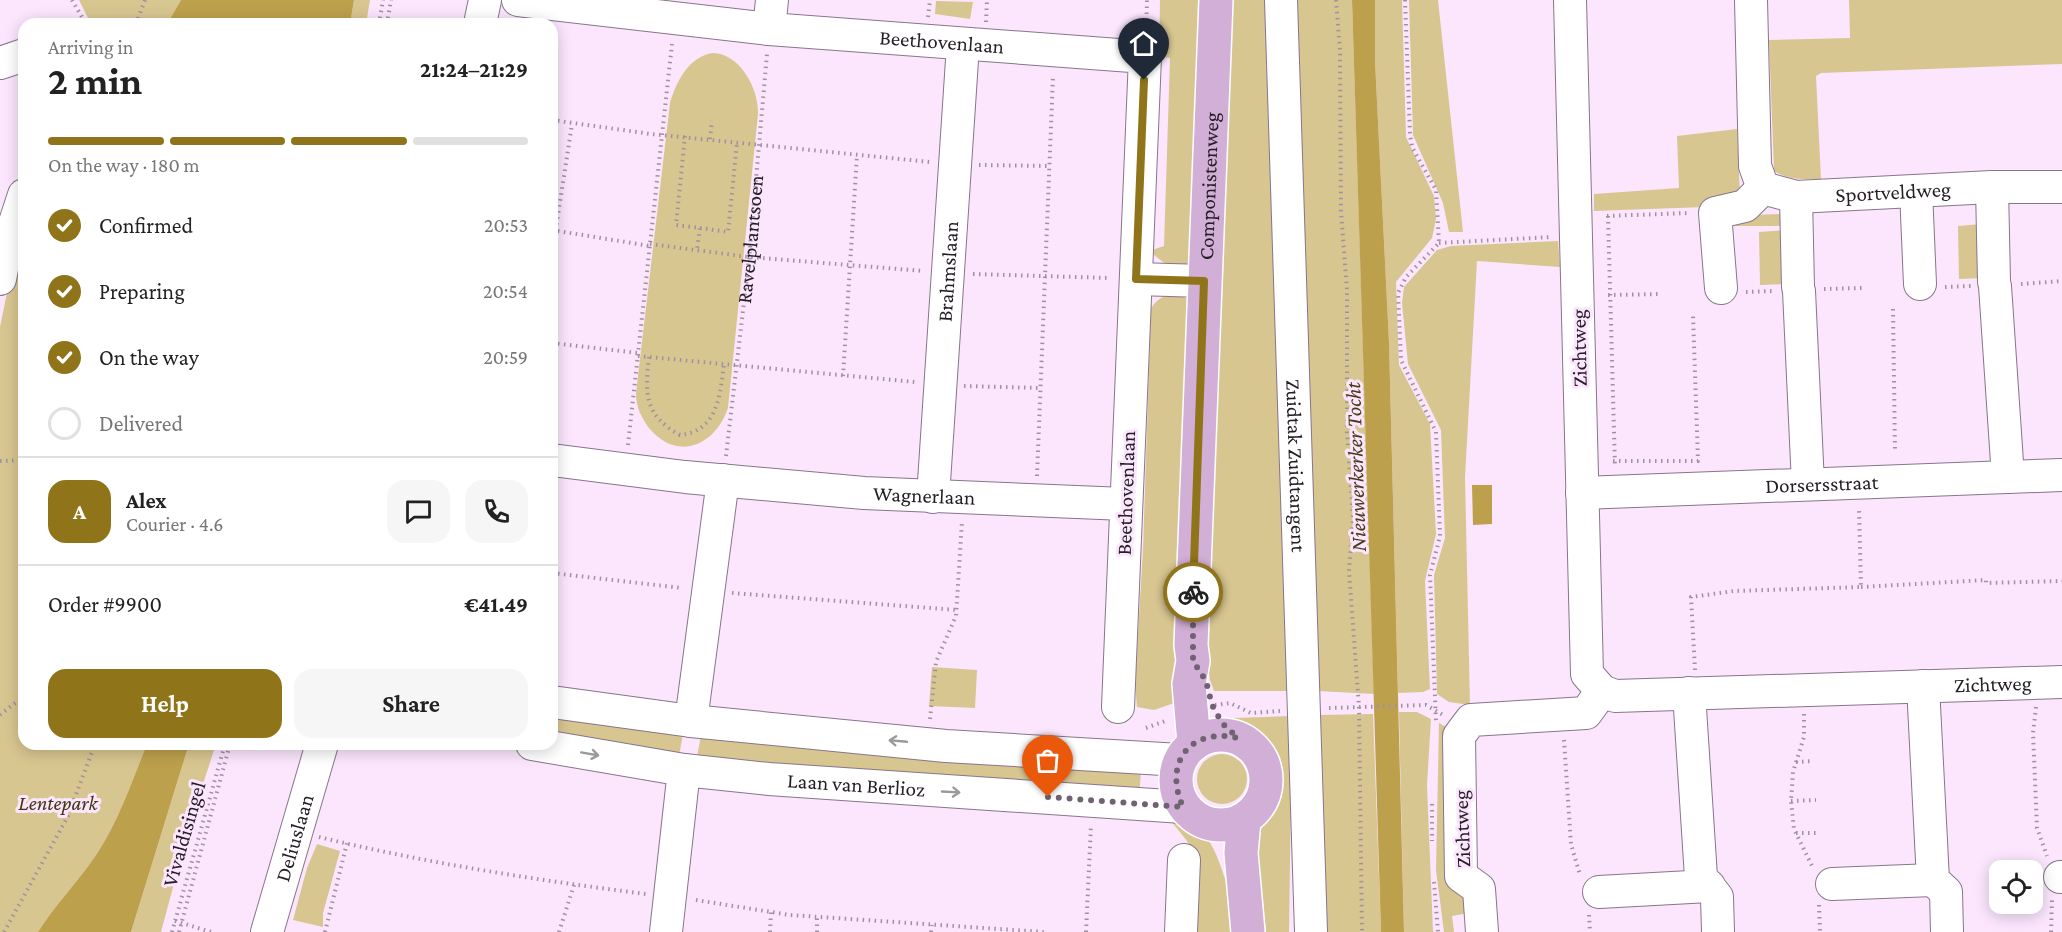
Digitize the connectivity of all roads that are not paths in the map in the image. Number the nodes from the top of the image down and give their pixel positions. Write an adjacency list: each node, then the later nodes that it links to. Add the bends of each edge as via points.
1 (485, 0): 8 (street)
2 (518, 0): 7 (street, Beethovenlaan, via 675,20)
3 (1216, 0): 20 (main road, Componistenweg)
4 (1281, 0): 55 (street, Zuidtak Zuidtangent)
5 (1570, 0): 28 (street, Zichtweg)
6 (1751, 0): 14 (street, via 1755,166)
7 (770, 14): 9 (street, Beethovenlaan)
8 (481, 18)
9 (963, 45): 19 (street, Beethovenlaan, via 1145,57); 29 (street, Brahmslaan, via 940,385)
10 (18, 57): 11 (street)
11 (0, 63)
12 (1992, 187): 13 (street, Sportveldweg); 15 (street, Sportveldweg); 25 (street)
13 (2062, 187)
14 (1763, 188): 16 (street, Sportveldweg); 22 (street, via 1745,206 1715,213)
15 (1916, 191): 16 (street, Sportveldweg); 21 (street)
16 (1796, 197): 27 (street)
17 (18, 212): 18 (street)
18 (0, 279)
19 (1136, 279): 20 (street); 30 (street, Beethovenlaan)
20 (1204, 281): 37 (main road, Componistenweg, via 1191,645 1193,661 1206,681)
21 (1920, 284)
22 (1721, 288)
23 (558, 461): 26 (street, Wagnerlaan)
24 (2062, 476): 25 (street, Dorsersstraat)
25 (2007, 477): 27 (street, Dorsersstraat)
26 (723, 480): 29 (street, Wagnerlaan); 38 (street)
27 (1808, 484): 28 (street, Dorsersstraat)
28 (1582, 493): 34 (street, Zichtweg, via 1587,674)
29 (948, 498): 30 (street, Wagnerlaan)
30 (1125, 504): 36 (street, Beethovenlaan)
31 (2062, 682): 33 (street, Zichtweg)
32 (1692, 686): 33 (street, Zichtweg); 34 (street, Zichtweg, via 1615,696); 48 (street, via 1701,877)
33 (1923, 686): 47 (street, Zichtweg)
34 (1602, 691): 56 (street, Zichtweg, via 1586,713 1471,720 1459,736 1461,876 1479,889)
35 (558, 703): 38 (street)
36 (1118, 707)
37 (1203, 708): 39 (main road, Componistenweg); 42 (main road, Componistenweg)
38 (691, 721): 42 (street, one-way to 38, via 927,744)
39 (1238, 738): 42 (main road, via 1208,736); 45 (main road, via 1257,754 1266,777 1265,794 1257,809)
40 (558, 748): 43 (street, Laan van Berlioz, one-way to 43)
41 (320, 750): 52 (street, Deliuslaan)
42 (1187, 752): 44 (main road, via 1175,776 1176,792)
43 (684, 770): 44 (street, Laan van Berlioz, one-way to 44); 53 (street)
44 (1183, 807): 45 (main road, via 1196,819)
45 (1229, 823): 51 (main road, via 1226,848)
46 (1184, 861): 54 (street)
47 (1933, 880): 49 (street); 58 (street, Zichtweg, via 1946,892)
48 (1708, 886): 50 (street); 57 (street, via 1717,897)
49 (1822, 886)
50 (1589, 894)
51 (1248, 926)
52 (267, 932)
53 (666, 932)
54 (1181, 932)
55 (1311, 932)
56 (1482, 932)
57 (1718, 932)
58 (1947, 932)

